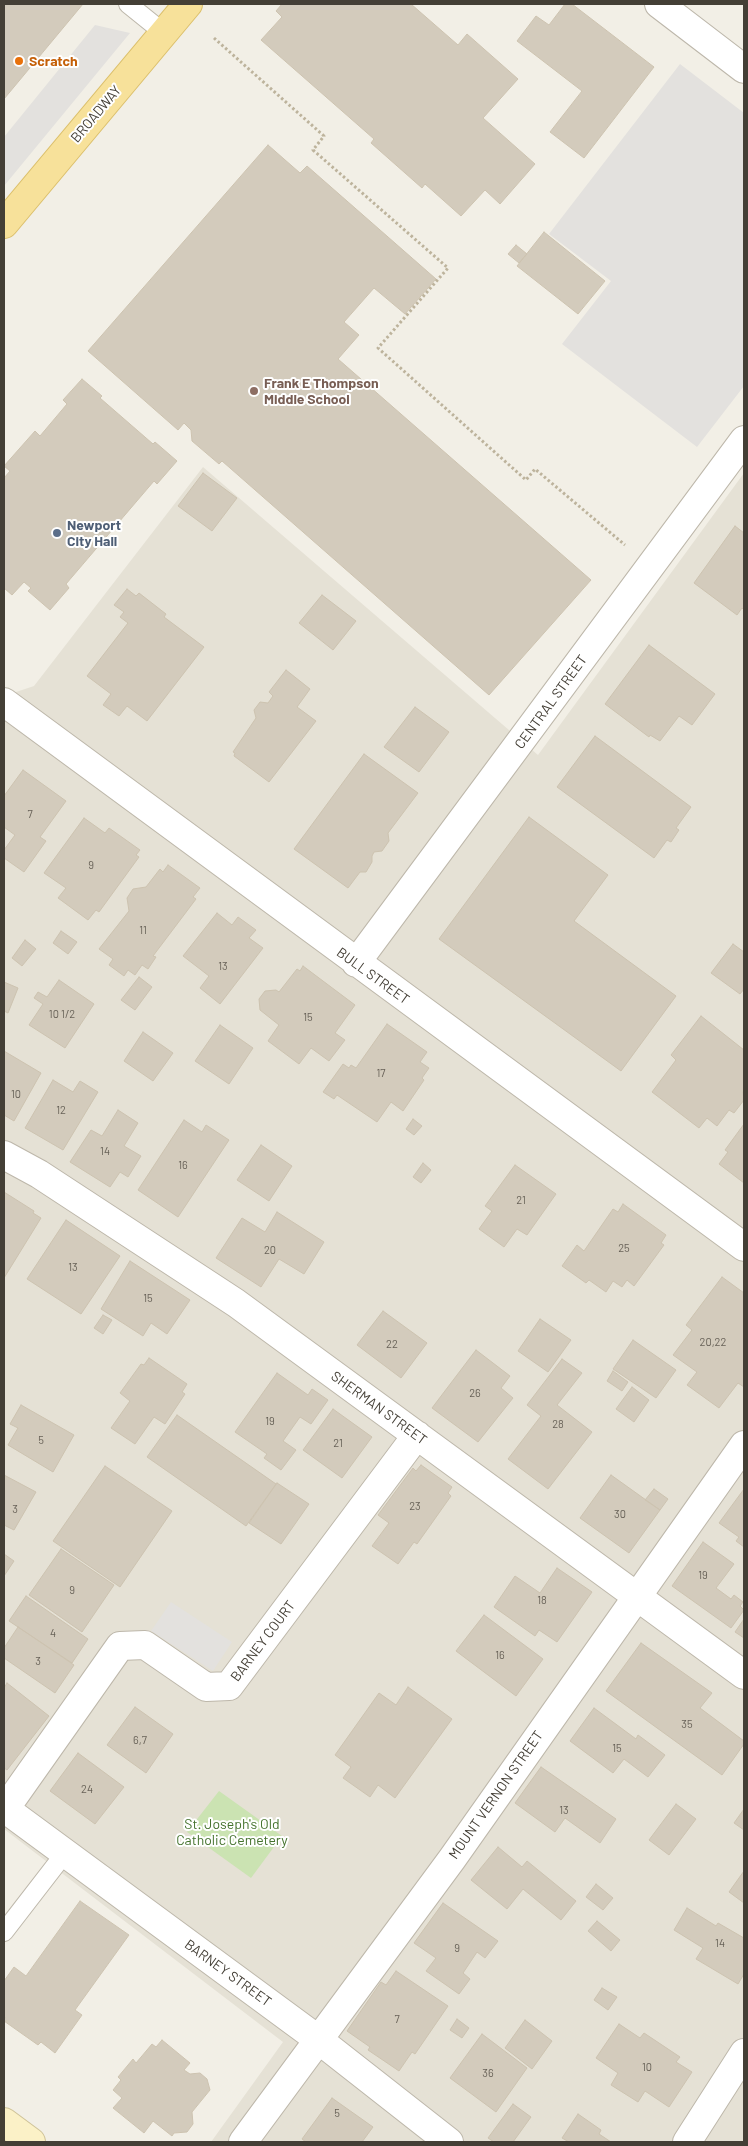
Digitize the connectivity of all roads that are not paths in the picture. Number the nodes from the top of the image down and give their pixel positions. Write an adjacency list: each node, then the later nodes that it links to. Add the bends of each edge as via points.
1 (128, 4): 4 (lane)
2 (188, 4): 4 (main road, BROADWAY)
3 (659, 4): 5 (street)
4 (164, 33): 6 (main road, BROADWAY)
5 (744, 69)
6 (4, 224)
7 (744, 440): 9 (street, CENTRAL STREET)
8 (4, 702): 9 (street, BULL STREET)
9 (356, 963): 11 (street, BULL STREET)
10 (4, 1155): 12 (street, SHERMAN STREET, via 39,1174 236,1303)
11 (744, 1247)
12 (417, 1435): 14 (street, SHERMAN STREET); 16 (street, BARNEY COURT, via 229,1686 206,1687 145,1645 120,1646)
13 (744, 1445): 14 (street, MOUNT VERNON STREET)
14 (636, 1597): 15 (street, SHERMAN STREET); 19 (street, MOUNT VERNON STREET, via 452,1859)
15 (744, 1675)
16 (5, 1808): 17 (street, BARNEY STREET)
17 (65, 1853): 18 (lane); 19 (street, BARNEY STREET)
18 (4, 1932)
19 (319, 2040): 23 (street, MOUNT VERNON STREET); 24 (street, BARNEY STREET)
20 (744, 2053): 25 (street)
21 (4, 2122): 22 (main road)
22 (30, 2142)
23 (243, 2142)
24 (448, 2142)
25 (687, 2142)

